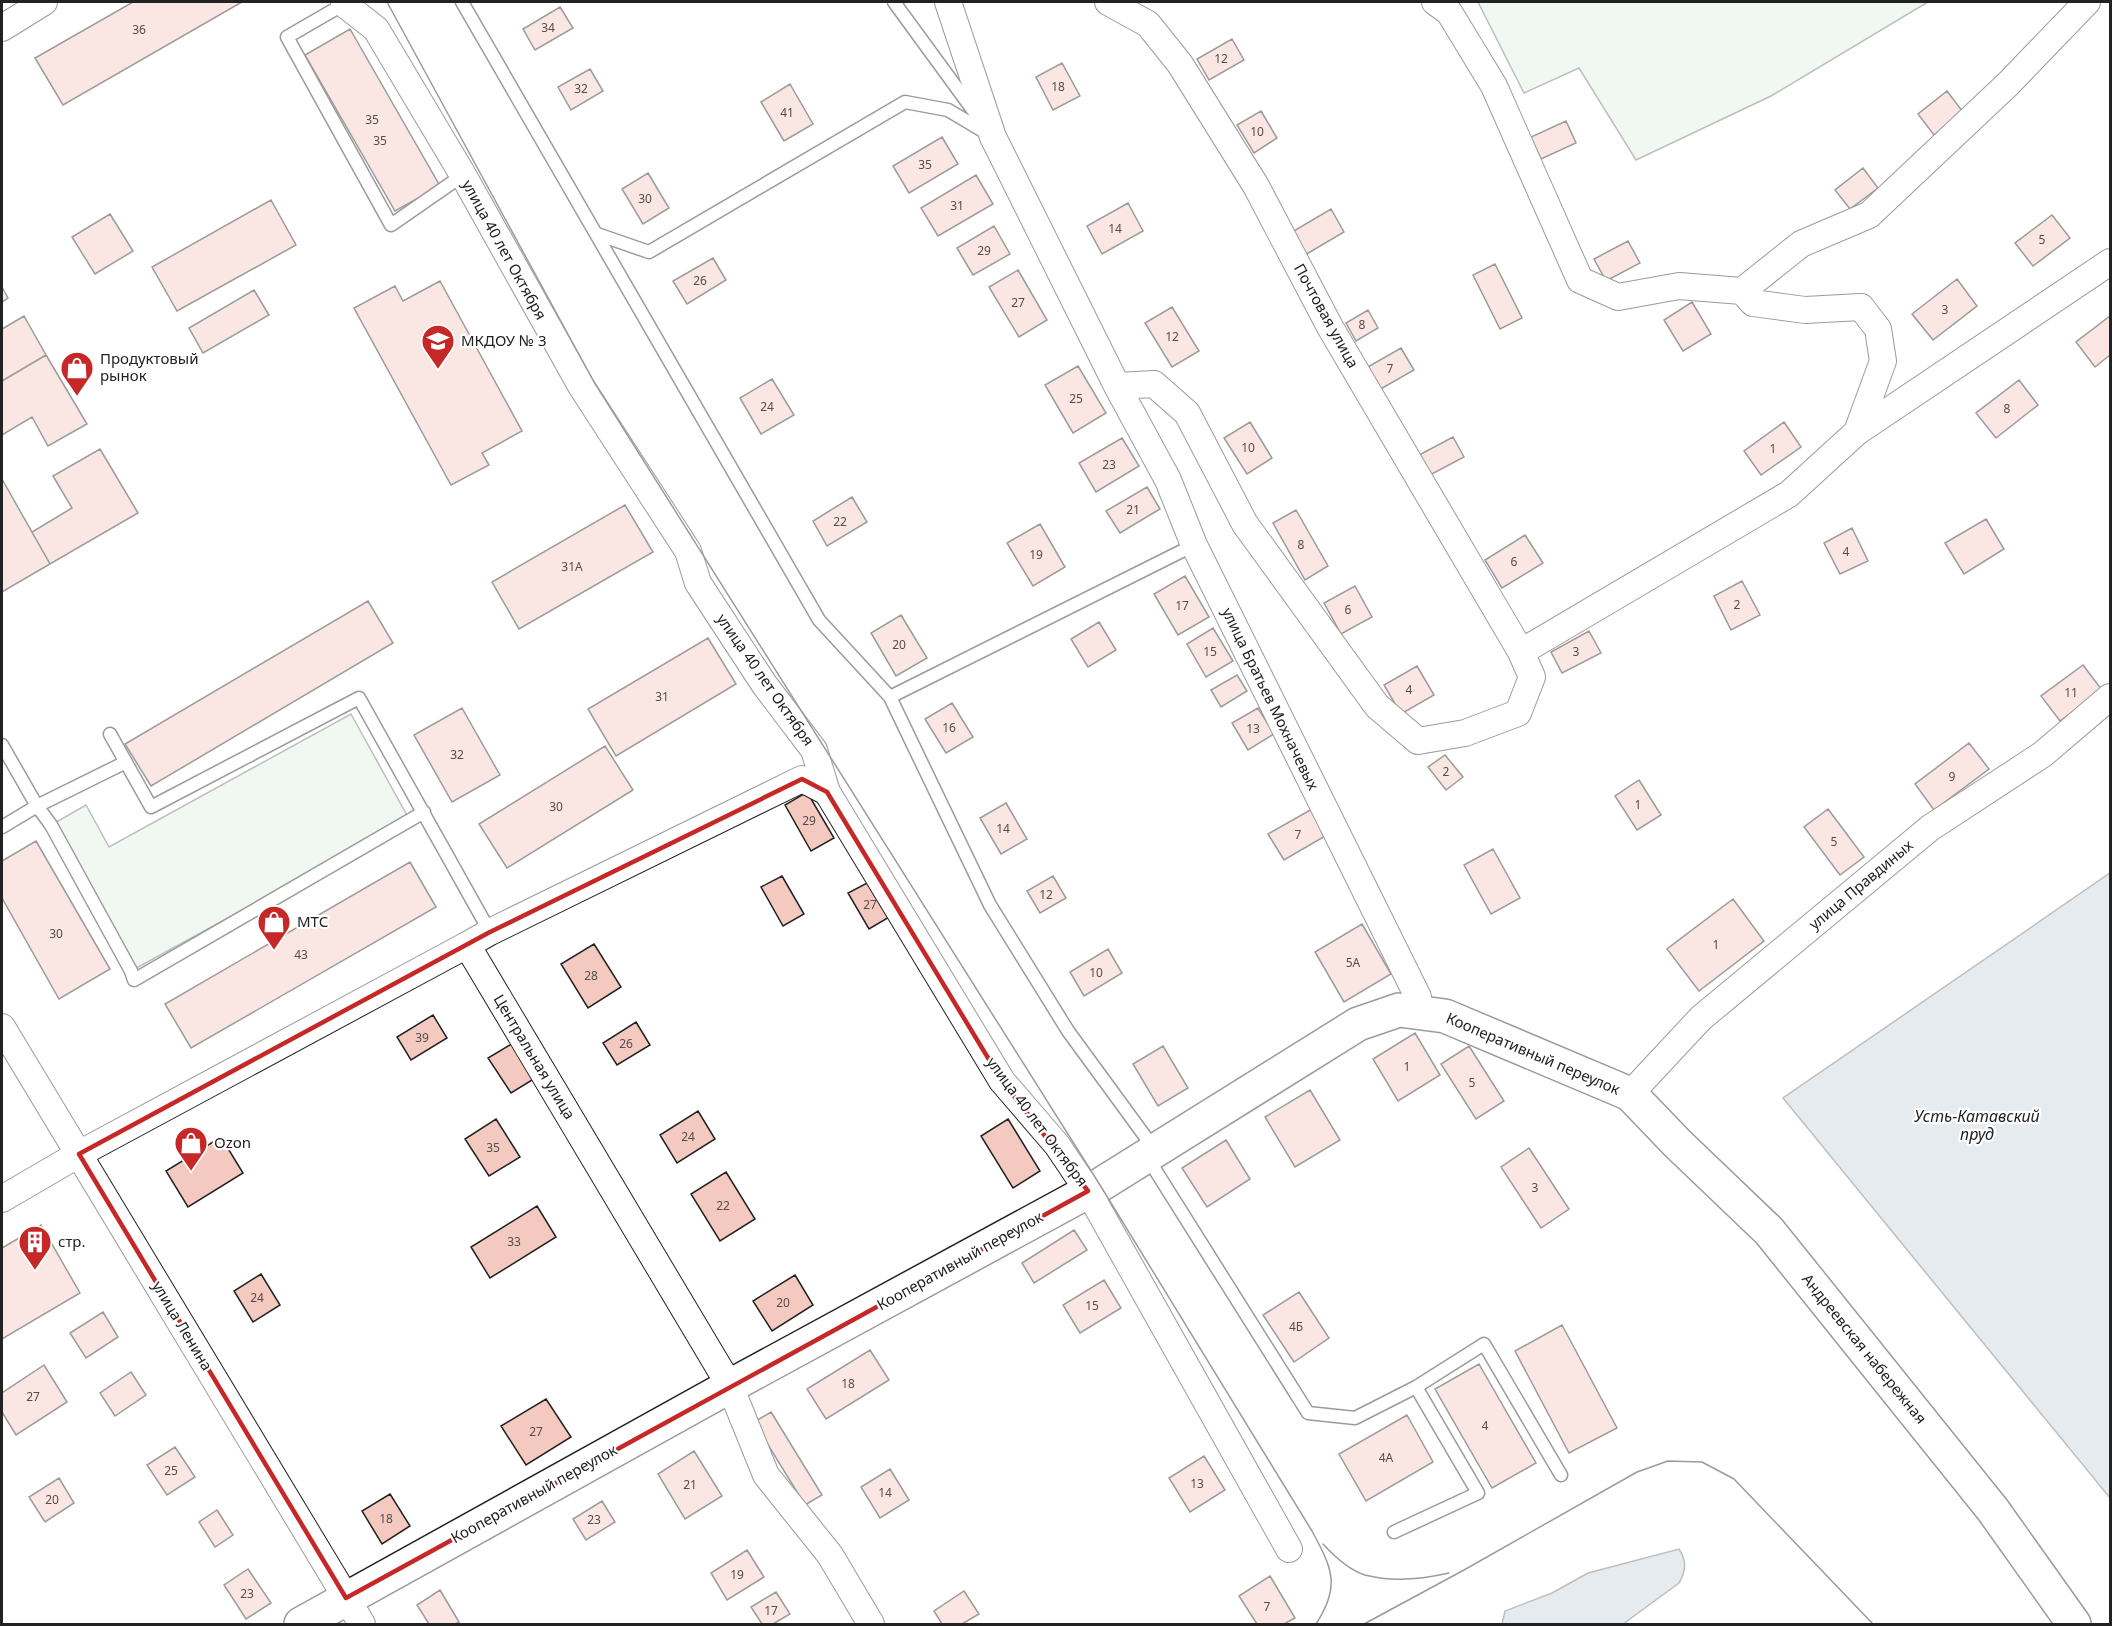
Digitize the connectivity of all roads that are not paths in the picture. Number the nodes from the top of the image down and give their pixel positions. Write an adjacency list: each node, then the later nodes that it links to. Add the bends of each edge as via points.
1 (44, 2): 9 (street)
2 (462, 2): 12 (lane)
3 (894, 2): 10 (lane)
4 (948, 2): 10 (street, улица Братьев Мохначевых)
5 (1108, 2): 18 (street, Почтовая улица, via 1148,24 1186,74 1256,186 1330,327)
6 (1435, 2): 14 (street, via 1449,12 1494,86 1580,280 1618,297 1680,286)
7 (2087, 2): 14 (street, via 2008,84 1869,215 1801,244)
8 (344, 3): 11 (street, улица 40 лет Октября, via 376,30); 11 (lane, via 287,37 391,225)
9 (2, 28)
10 (993, 137): 12 (lane, via 948,111 905,102 649,252); 15 (street, улица Братьев Мохначевых)
11 (463, 176): 24 (street, улица 40 лет Октября, via 581,386 688,550 698,583 764,684 814,750)
12 (597, 234): 20 (lane, via 819,620)
13 (2110, 262): 16 (street)
14 (1742, 291): 16 (street, via 1753,303 1805,310 1861,307 1878,329 1883,361)
15 (1116, 386): 17 (street, улица Братьев Мохначевых, via 1168,480); 18 (street, Почтовая улица, via 1154,384 1186,413 1245,524 1377,706 1418,741 1465,733 1518,713 1532,677)
16 (1857, 432): 18 (street, via 1789,494)
17 (1194, 545): 20 (lane); 30 (street, улица Братьев Мохначевых, via 1418,997)
18 (1521, 652)
19 (2110, 697): 32 (street, улица Правдиных, via 2043,754 1921,836 1701,1018)
20 (890, 698): 33 (lane, via 990,905 1068,1031)
21 (110, 734): 23 (lane)
22 (2, 745): 25 (lane)
23 (126, 762): 25 (lane); 26 (lane, via 151,807 359,698)
24 (827, 792): 28 (street, via 802,779); 35 (street, улица 40 лет Октября, via 1002,1081 1057,1145)
25 (37, 806): 26 (lane, via 57,835 134,980); 27 (lane)
26 (424, 812): 28 (lane)
27 (2, 827)
28 (490, 932): 29 (street)
29 (467, 945): 34 (street); 37 (street, Центральная улица)
30 (1419, 1012): 32 (main road, Кооперативный переулок, via 1445,1016); 33 (main road, Кооперативный переулок, via 1399,1010 1358,1024)
31 (2, 1027): 34 (street, улица Ленина)
32 (1630, 1094): 45 (main road, Андреевская набережная, via 1768,1231 1993,1510)
33 (1153, 1152): 35 (main road, Кооперативный переулок); 38 (lane, via 1308,1413 1355,1418)
34 (79, 1154): 36 (street); 42 (street, улица Ленина)
35 (1088, 1191): 37 (main road, Кооперативный переулок); 41 (street, улица 40 лет Октября)
36 (2, 1199)
37 (730, 1386): 42 (main road, Кооперативный переулок); 44 (street, Центральная улица, via 766,1474 830,1555)
38 (1416, 1387): 39 (lane, via 1484,1344); 40 (lane, via 1478,1493)
39 (1561, 1475)
40 (1394, 1532)
41 (1289, 1549)
42 (354, 1611): 43 (main road, Кооперативный переулок)
43 (301, 1624)
44 (871, 1624)
45 (2074, 1624)

